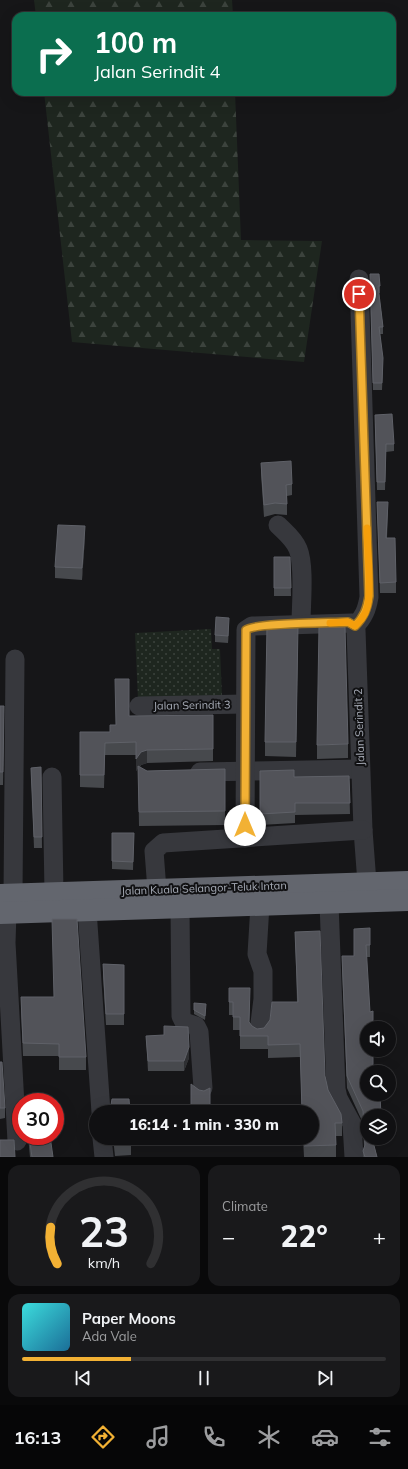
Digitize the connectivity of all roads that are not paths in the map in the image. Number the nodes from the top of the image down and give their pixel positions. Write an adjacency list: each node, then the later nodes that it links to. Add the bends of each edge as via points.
1 (359, 279): 4 (street, via 369,596 368,608)
2 (278, 525): 3 (street, via 298,548)
3 (301, 624): 4 (street, via 348,622); 7 (street, via 252,626 246,630)
4 (355, 626): 9 (street, Jalan Serindit 2)
5 (15, 659): 6 (street)
6 (7, 683): 13 (street)
7 (245, 704): 8 (street, Jalan Serindit 3); 10 (street)
8 (139, 706)
9 (360, 769): 10 (street); 14 (street, Jalan Serindit 2)
10 (245, 771): 11 (street); 15 (street)
11 (185, 773)
12 (52, 777): 19 (street)
13 (7, 798): 22 (street)
14 (363, 830): 15 (street); 17 (street, Jalan Serindit 2)
15 (245, 838): 18 (street, via 159,845 154,850)
16 (408, 882): 17 (highway, Jalan Kuala Selangor-Teluk Intan)
17 (368, 883): 18 (highway, Jalan Kuala Selangor-Teluk Intan)
18 (157, 890): 19 (highway, Jalan Kuala Selangor-Teluk Intan)
19 (54, 893): 22 (highway, Jalan Kuala Selangor-Teluk Intan)
20 (408, 900): 21 (highway, Jalan Kuala Selangor-Teluk Intan)
21 (328, 902): 23 (highway, Jalan Kuala Selangor-Teluk Intan); 32 (street, via 336,1089 352,1124)
22 (5, 904): 25 (highway, Jalan Kuala Selangor-Teluk Intan); 28 (street)
23 (260, 905): 24 (highway, Jalan Kuala Selangor-Teluk Intan); 26 (street, via 257,954 263,971 263,1000)
24 (180, 907): 25 (highway, Jalan Kuala Selangor-Teluk Intan); 27 (street, via 181,1016 184,1022 196,1026 199,1032)
25 (87, 910): 29 (street)
26 (259, 1031)
27 (203, 1088)
28 (14, 1093)
29 (101, 1105)
30 (103, 1145): 31 (street)
31 (104, 1157)
32 (354, 1157)

